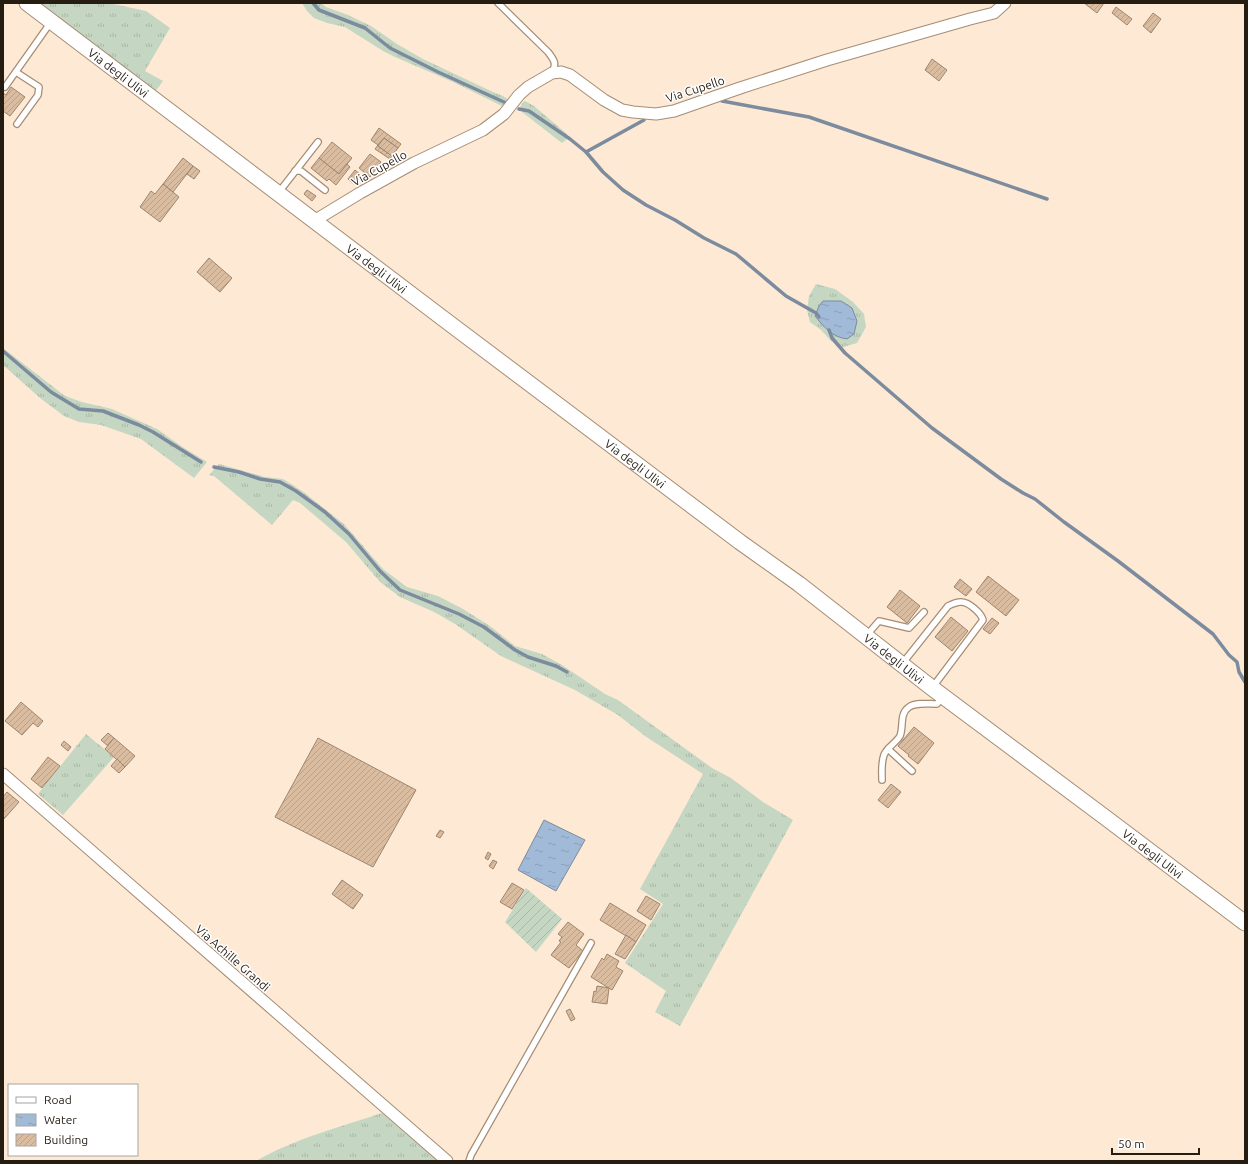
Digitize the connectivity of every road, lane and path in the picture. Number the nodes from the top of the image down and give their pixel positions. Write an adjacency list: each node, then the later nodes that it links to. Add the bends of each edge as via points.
1 (27, 3): 4 (street, Via degli Ulivi)
2 (498, 3): 6 (lane, via 548,52 554,60)
3 (1006, 3): 6 (street, Via Cupello, via 994,13 834,58 674,111 656,114 622,110 570,76 561,72)
4 (51, 22): 5 (lane); 12 (street, Via degli Ulivi)
5 (16, 72): 7 (lane); 8 (lane, via 39,87 38,95)
6 (552, 74): 13 (street, Via Cupello, via 518,95 504,114 483,130 414,163)
7 (5, 87)
8 (17, 124)
9 (318, 142): 10 (lane)
10 (294, 171): 11 (lane, via 301,171); 12 (lane)
11 (325, 190)
12 (277, 194): 13 (street, Via degli Ulivi)
13 (314, 221): 15 (street, Via degli Ulivi)
14 (924, 612): 15 (lane, via 909,628 879,621)
15 (866, 636): 16 (street, Via degli Ulivi)
16 (902, 665): 17 (street, Via degli Ulivi); 17 (lane, via 948,606 966,603 982,616 983,620)
17 (937, 692): 18 (lane, via 937,704 916,704 909,707 902,720 900,736); 22 (street, Via degli Ulivi)
18 (888, 749): 19 (lane); 21 (lane, via 884,755)
19 (912, 771)
20 (3, 774): 24 (street, Via Achille Grandi)
21 (882, 780)
22 (1245, 923)
23 (592, 943): 25 (lane, via 470,1155)
24 (447, 1161)
25 (469, 1161)

